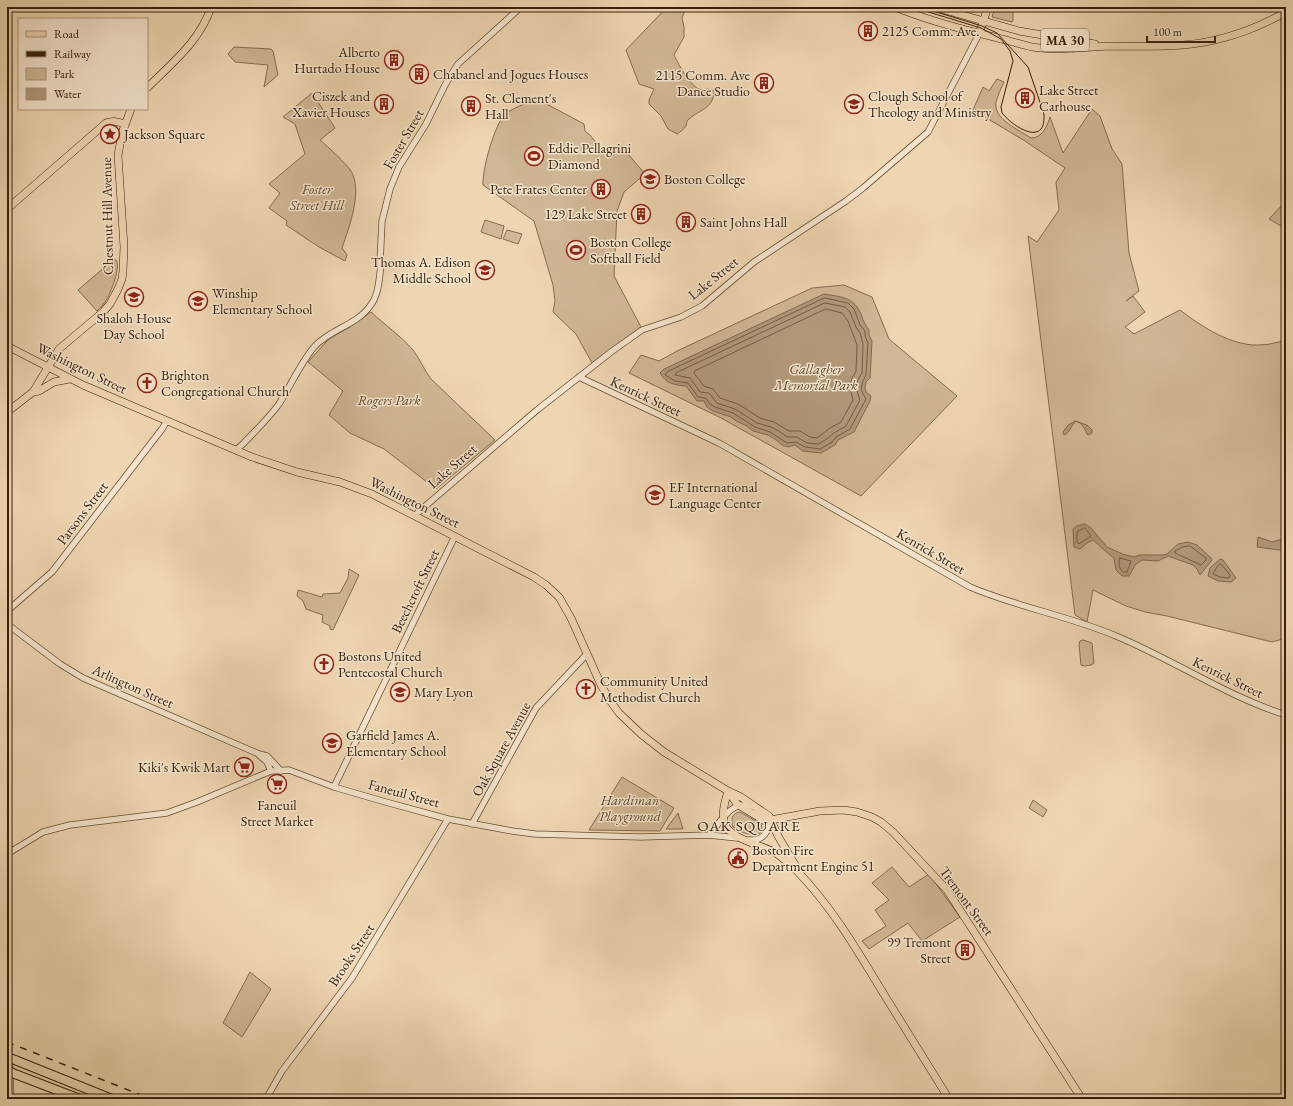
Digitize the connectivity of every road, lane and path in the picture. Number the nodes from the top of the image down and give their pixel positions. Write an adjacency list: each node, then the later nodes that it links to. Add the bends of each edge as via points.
1 (211, 7): 10 (main road, via 196,37)
2 (521, 7): 21 (street, Foster Street, via 458,64 426,124 399,167 382,221 381,265 378,288 371,306 363,315 315,346 305,358 278,405)
3 (895, 7): 8 (main road, MA 30)
4 (934, 7): 7 (main road, MA 30)
5 (988, 7): 7 (main road, Lake Street)
6 (1286, 12): 9 (main road, MA 30, via 1252,29 1217,40 1184,45)
7 (984, 21): 8 (main road, Lake Street); 9 (main road, MA 30, via 1029,33)
8 (979, 34): 9 (main road, MA 30, via 1037,48); 16 (street, Lake Street, via 931,128 856,194 751,264 702,306 682,317 642,330)
9 (1112, 46)
10 (148, 87)
11 (131, 110): 12 (main road, Chestnut Hill Avenue)
12 (125, 124): 13 (main road, via 115,121 106,123); 15 (main road, Chestnut Hill Avenue, via 118,155 124,247 122,279 106,308 62,346)
13 (7, 209)
14 (7, 346): 15 (main road, Washington Street)
15 (48, 367): 17 (main road, Washington Street); 18 (main road, Chestnut Hill Avenue)
16 (579, 377): 22 (street, Lake Street); 27 (street, Kenrick Street, via 719,443 970,587 1114,635 1218,687)
17 (70, 379): 18 (main road, via 54,382); 20 (main road, Washington Street)
18 (33, 392): 19 (main road)
19 (7, 412)
20 (167, 421): 21 (main road, Washington Street); 24 (street, Parsons Street, via 52,572)
21 (236, 450): 22 (main road, Washington Street, via 297,472 357,488)
22 (415, 515): 23 (main road, Washington Street)
23 (455, 536): 26 (main road, Washington Street, via 534,576 557,594); 31 (street, Beechcroft Street)
24 (7, 611)
25 (7, 624): 28 (street, Arlington Street, via 60,664 84,678)
26 (587, 654): 32 (main road, Washington Street, via 611,702 628,722 662,750); 38 (street, Oak Square Avenue, via 536,708)
27 (1286, 715)
28 (259, 754): 29 (street); 30 (street, Arlington Street, via 267,756)
29 (271, 771): 30 (street, Faneuil Street); 43 (street, Faneuil Street, via 167,813 70,825 43,832)
30 (281, 771): 31 (street, Faneuil Street, via 289,770)
31 (334, 786): 36 (street, Faneuil Street)
32 (728, 791): 33 (main road, Washington Street); 34 (main road, Washington Street); 35 (main road)
33 (738, 805): 34 (street); 35 (street); 37 (main road, Washington Street, via 762,820)
34 (757, 807): 37 (main road, Washington Street)
35 (723, 816): 39 (street); 40 (main road, via 729,832)
36 (448, 819): 38 (street, Faneuil Street); 51 (street, Brooks Street, via 352,978 282,1071)
37 (772, 820): 40 (street, via 760,839); 41 (main road, Washington Street); 53 (main road, Tremont Street, via 820,811 843,810 872,817 894,832 953,899)
38 (472, 824): 39 (street, Faneuil Street, via 535,834 648,837)
39 (709, 835): 40 (street, Faneuil Street)
40 (742, 839): 42 (main road, Faneuil Street)
41 (780, 840): 42 (main road, via 777,848); 44 (main road, Washington Street)
42 (768, 850): 44 (main road, Faneuil Street, via 782,858)
43 (7, 854)
44 (801, 875): 52 (main road, via 845,930)
45 (7, 1004): 48 (street)
46 (11, 1059): 50 (highway)
47 (7, 1070): 49 (highway, bridge)
48 (11, 1099)
49 (80, 1099)
50 (112, 1099)
51 (266, 1099)
52 (949, 1099)
53 (1082, 1099)

